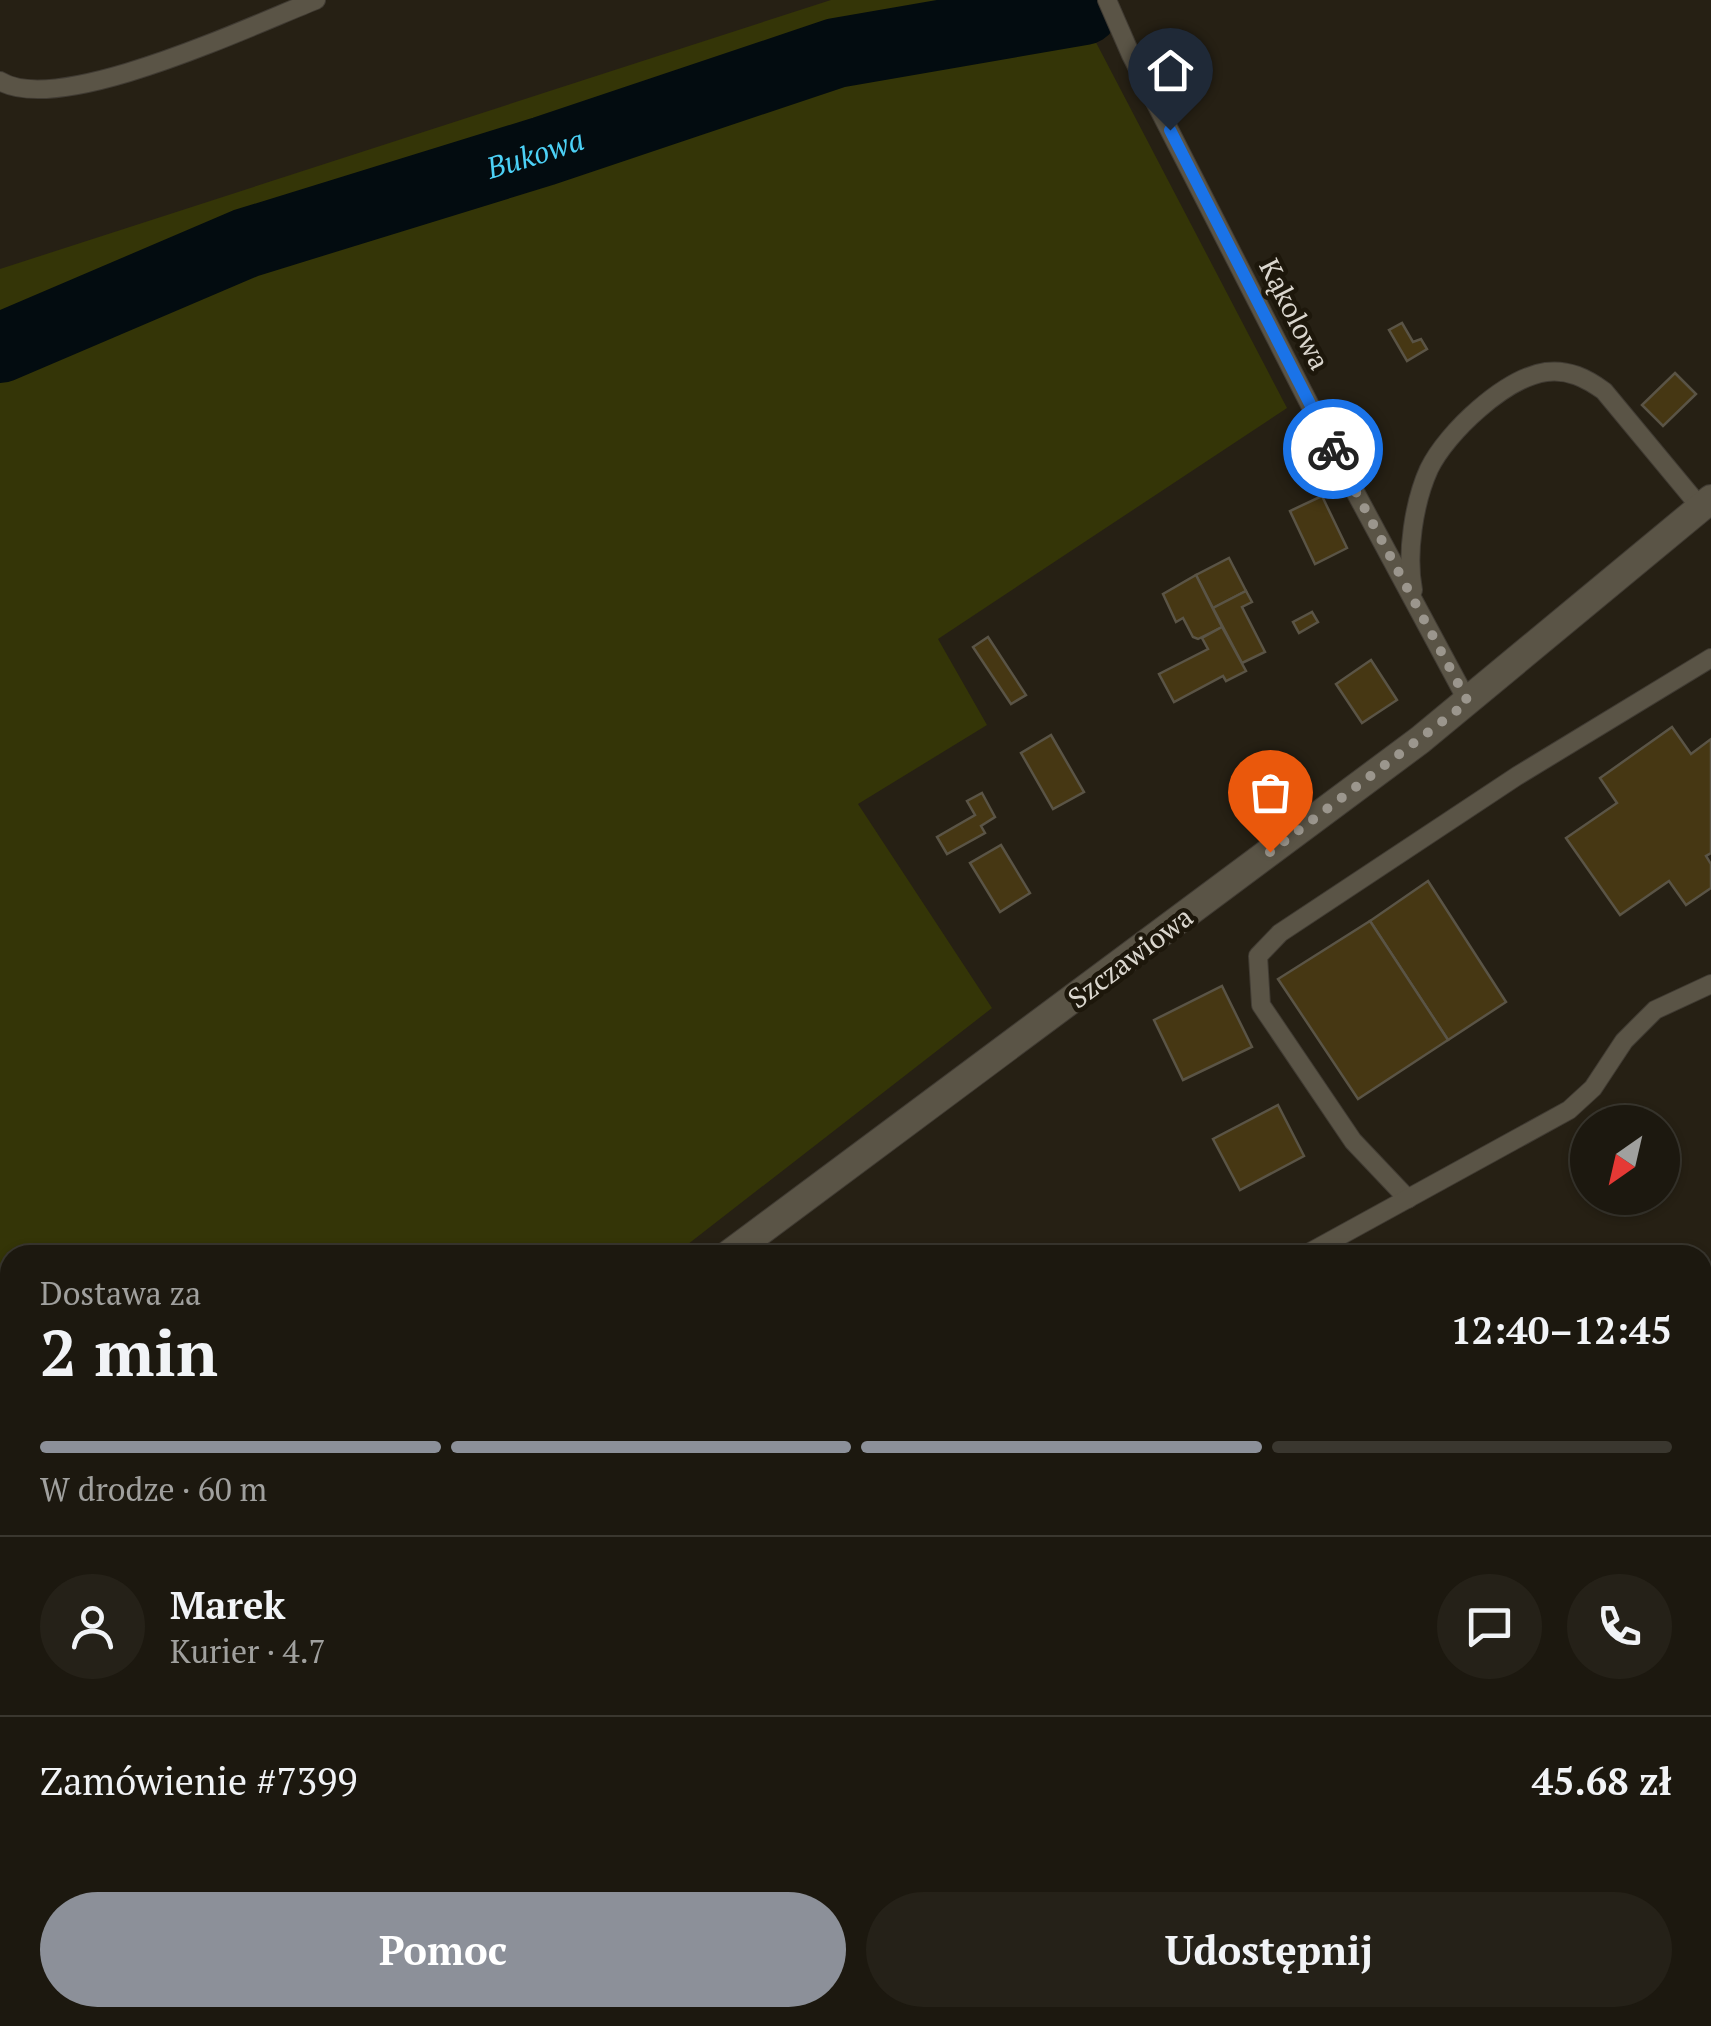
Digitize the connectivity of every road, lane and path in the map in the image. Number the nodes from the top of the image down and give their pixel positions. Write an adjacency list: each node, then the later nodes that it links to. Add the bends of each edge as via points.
1 (316, 0): 3 (lane, via 128,74 71,88)
2 (1107, 0): 5 (lane, Kąkolowa)
3 (0, 80)
4 (1706, 504): 5 (lane, via 1604,390 1567,372 1544,372 1479,409 1430,466 1412,547); 7 (street, Szczawiowa)
5 (1414, 601): 7 (lane, Kąkolowa)
6 (1711, 658): 9 (lane, via 1517,776 1280,933 1258,956 1261,1005 1353,1141)
7 (1468, 702): 10 (street, Szczawiowa)
8 (1711, 984): 9 (lane, via 1656,1010 1569,1110)
9 (1408, 1198): 11 (lane)
10 (741, 1245)
11 (1323, 1245)

